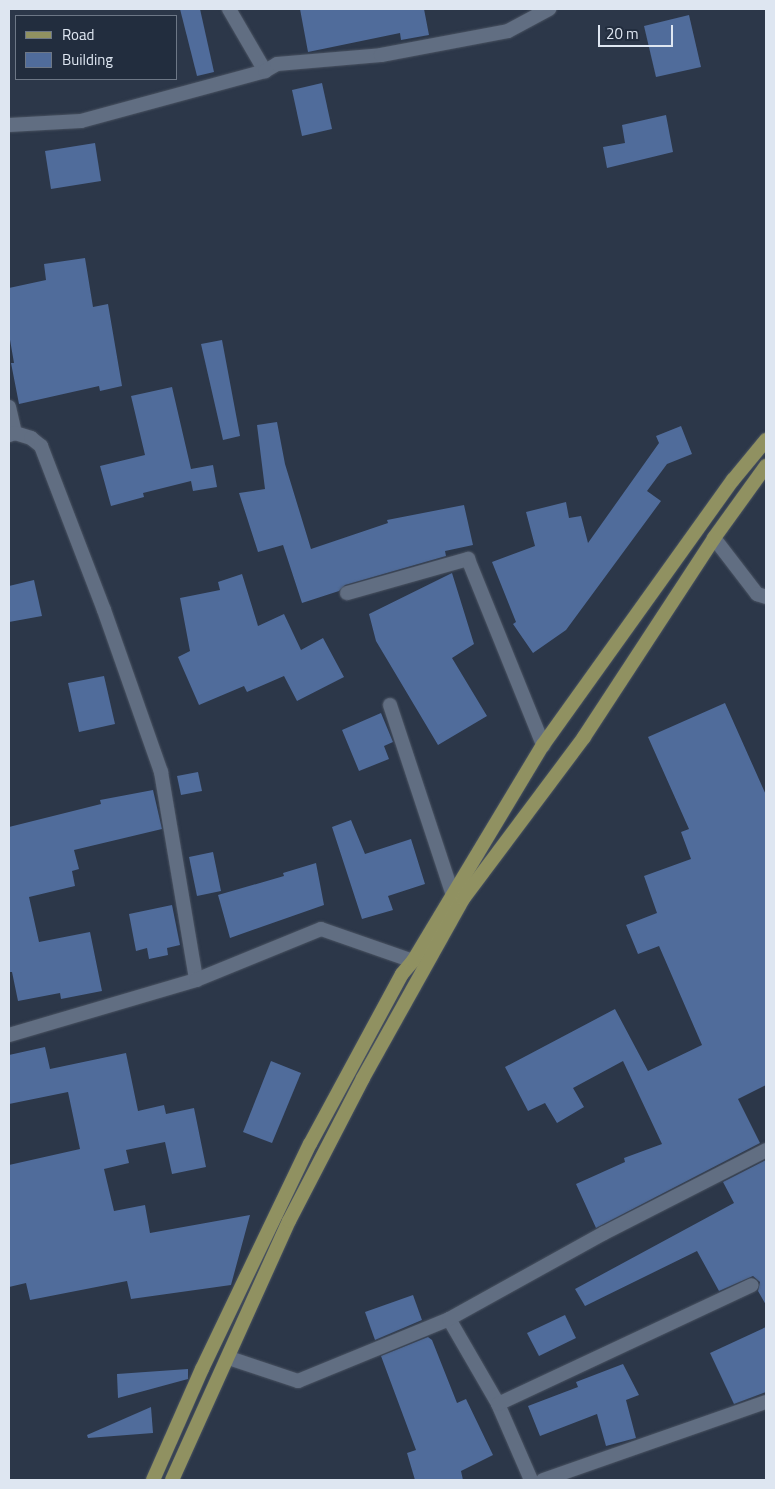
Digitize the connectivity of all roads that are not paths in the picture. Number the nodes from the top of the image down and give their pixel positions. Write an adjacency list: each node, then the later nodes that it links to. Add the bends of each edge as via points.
1 (229, 9): 3 (street)
2 (549, 9): 3 (street, via 508,31 381,55 277,64)
3 (265, 71): 4 (street, via 81,121)
4 (9, 125)
5 (9, 407): 6 (street)
6 (12, 434): 16 (street, via 31,438 41,446 161,772)
7 (766, 440): 13 (main road, via 727,488)
8 (766, 466): 9 (main road)
9 (714, 538): 11 (street, via 757,594); 21 (main road, via 584,737 462,898 363,1078 289,1222)
10 (347, 594): 13 (street, via 468,559)
11 (766, 597)
12 (390, 705): 14 (street)
13 (543, 745): 14 (main road)
14 (452, 893): 15 (main road)
15 (413, 961): 16 (street, via 321,929); 24 (main road, via 402,974 310,1144 202,1369)
16 (196, 980): 17 (street)
17 (9, 1034)
18 (766, 1150): 20 (street, via 604,1233)
19 (752, 1285): 23 (street)
20 (449, 1320): 21 (street, via 298,1381); 23 (street)
21 (229, 1358): 25 (main road)
22 (766, 1402): 27 (street)
23 (498, 1404): 26 (street)
24 (153, 1480)
25 (172, 1480)
26 (531, 1480)
27 (543, 1480)

